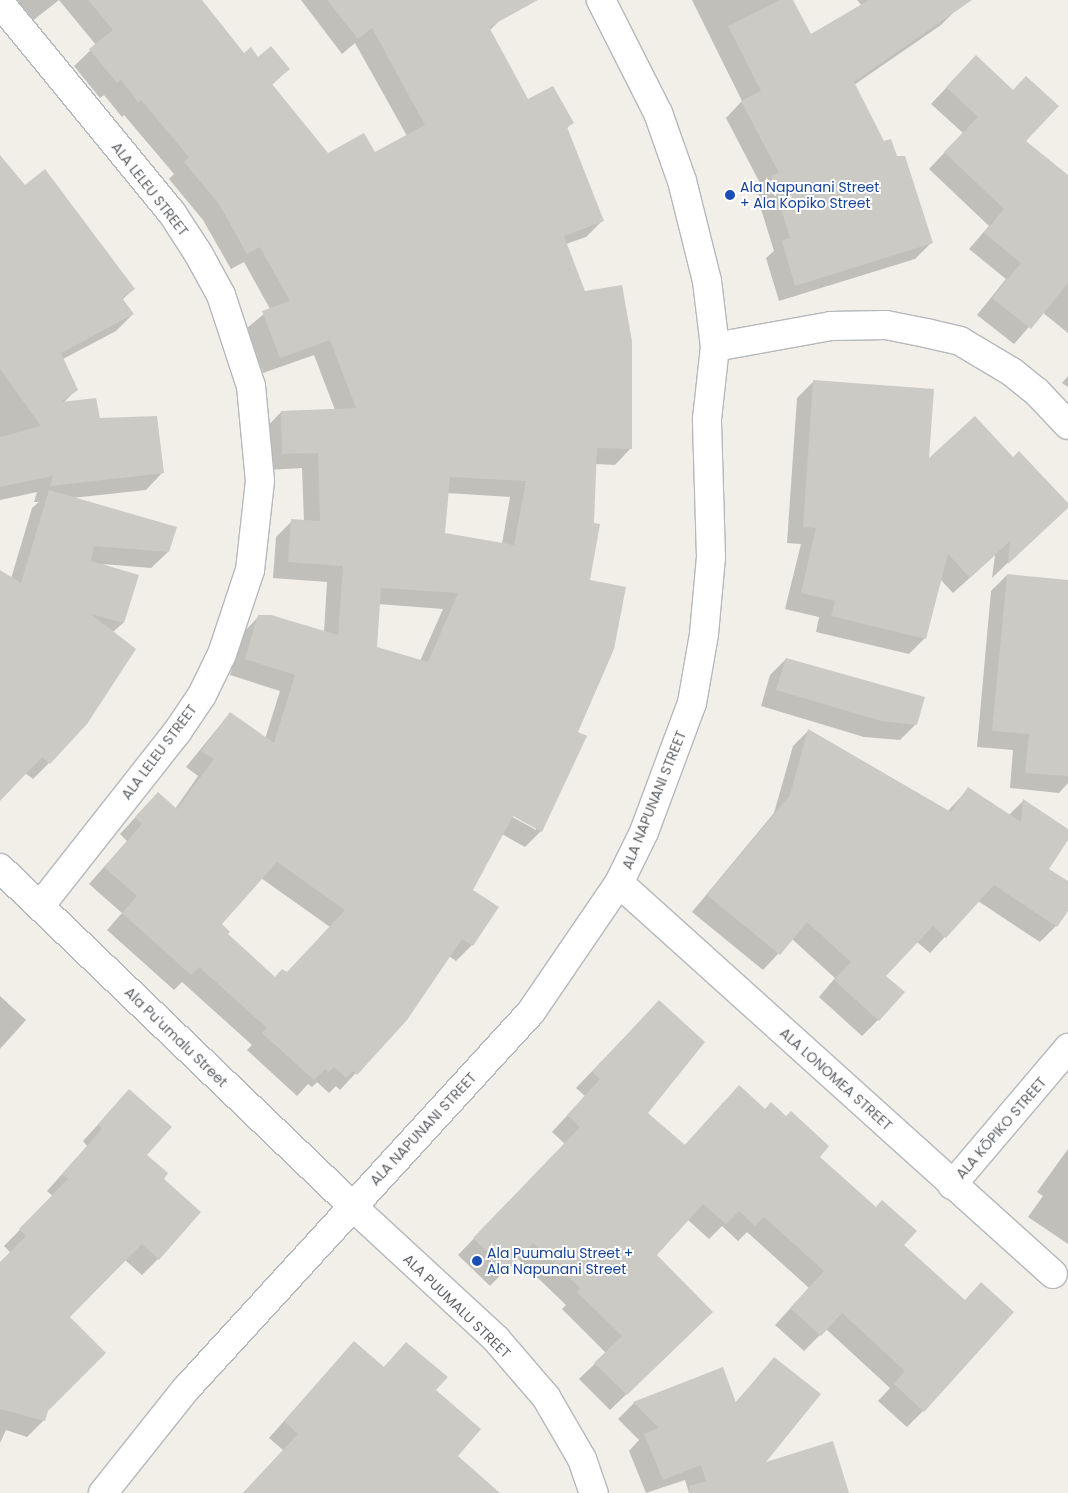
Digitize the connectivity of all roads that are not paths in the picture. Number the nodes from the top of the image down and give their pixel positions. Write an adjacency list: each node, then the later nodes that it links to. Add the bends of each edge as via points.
1 (602, 0): 3 (street, ALA NAPUNANI STREET, via 658,113 682,181 707,280)
2 (0, 3): 7 (street, ALA LELEU STREET, via 172,213 198,253 224,304 251,386 260,481 257,526 245,587 222,654 202,695 177,732)
3 (715, 346): 4 (street, via 830,326 886,324 926,333 960,342 1012,372 1037,392); 6 (street, ALA NAPUNANI STREET, via 707,419 711,557 704,634 695,686 669,769)
4 (1068, 426)
5 (0, 868): 7 (street, Ala Puʻumalu Street)
6 (619, 883): 9 (street, ALA LONOMEA STREET); 10 (street, ALA NAPUNANI STREET, via 532,1012)
7 (40, 905): 10 (street, Ala Puʻumalu Street)
8 (1068, 1048): 9 (street, ALA KŌPIKO STREET)
9 (952, 1185): 11 (street, ALA LONOMEA STREET)
10 (352, 1206): 12 (street, ALA NAPUNANI STREET, via 185,1390); 13 (street, ALA PUUMALU STREET, via 496,1339 546,1397 582,1459)
11 (1053, 1274)
12 (103, 1493)
13 (594, 1493)

